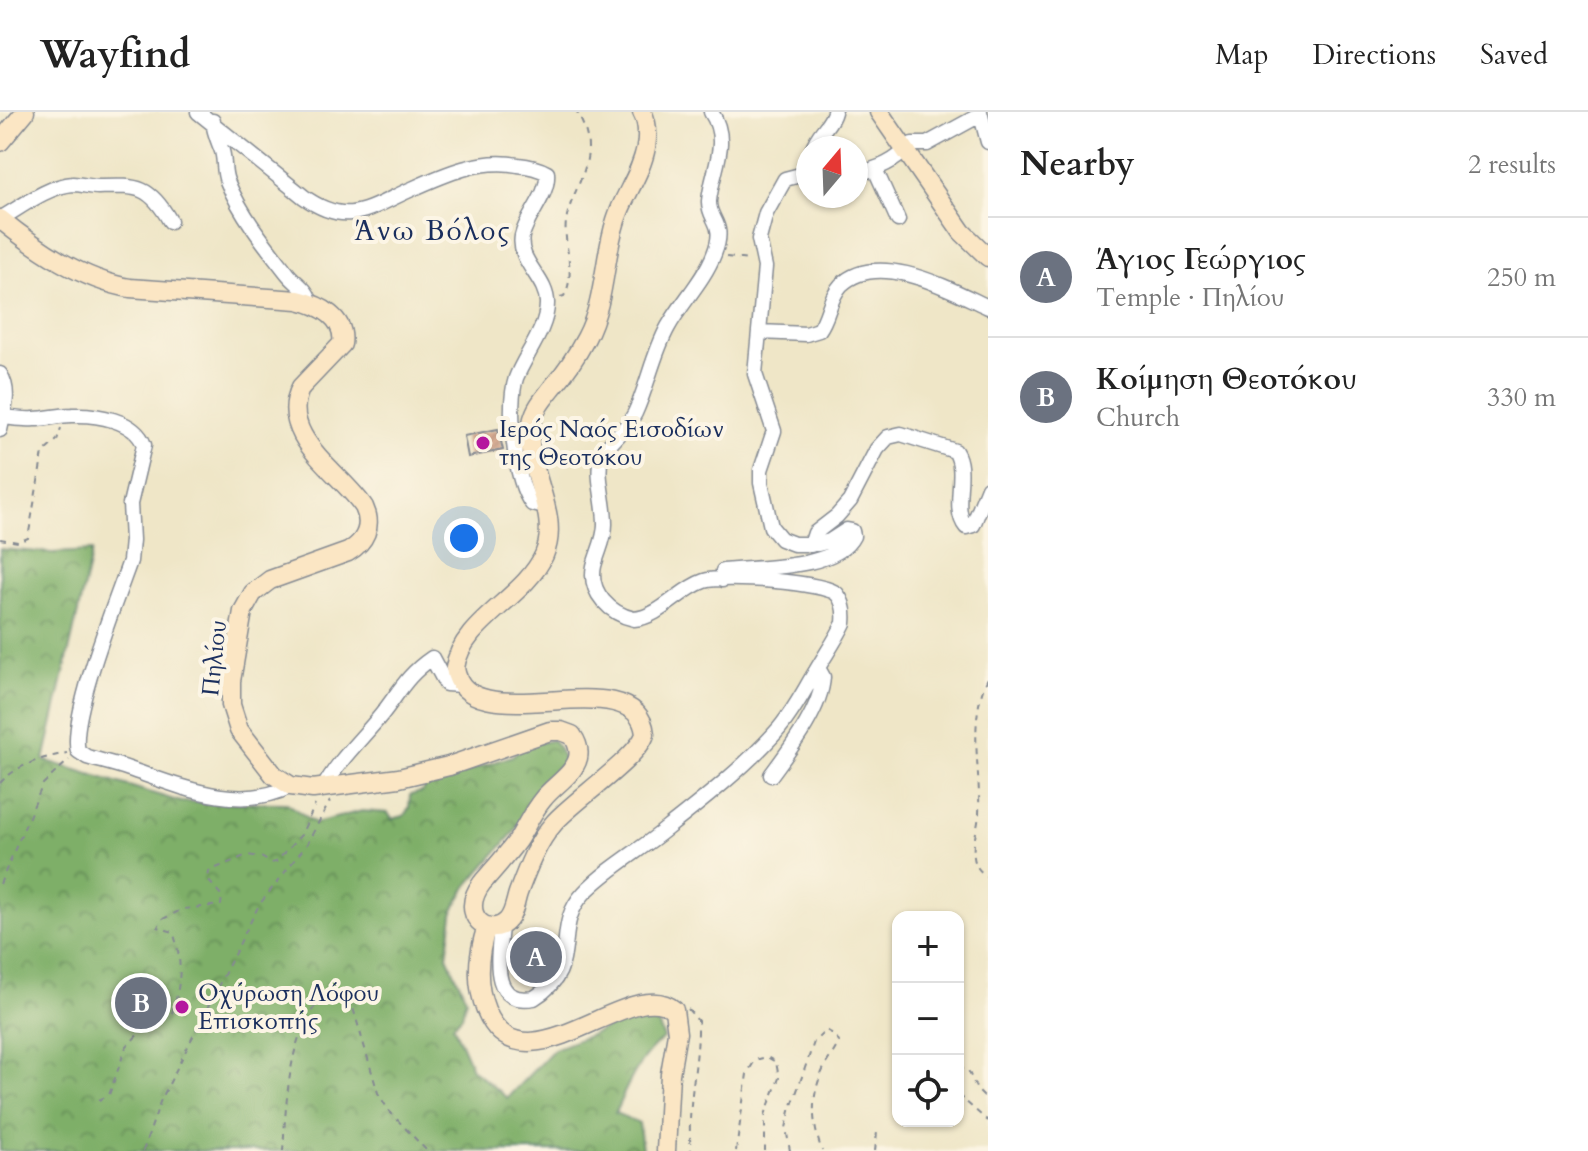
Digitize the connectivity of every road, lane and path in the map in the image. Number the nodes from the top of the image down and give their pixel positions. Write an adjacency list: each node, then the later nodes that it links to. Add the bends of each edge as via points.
1 (25, 112): 11 (main road)
2 (198, 112): 9 (street)
3 (577, 112): 23 (path, via 588,149 566,220 570,282 564,296)
4 (642, 112): 31 (main road, via 646,148 615,221 597,313 533,419 530,447)
5 (711, 112): 20 (street, via 721,138 709,201 719,230)
6 (834, 112): 10 (street)
7 (879, 112): 13 (main road)
8 (980, 113): 12 (street); 13 (street)
9 (214, 118): 23 (street, via 310,202 338,214 369,211 472,166 499,162 543,171 547,180 522,246); 24 (street, via 225,178 234,197)
10 (818, 136)
11 (0, 142)
12 (988, 142)
13 (905, 151): 14 (street); 21 (main road, via 962,232)
14 (875, 169): 15 (street); 18 (street)
15 (868, 170)
16 (796, 174): 22 (street, via 785,179 766,213 759,239)
17 (0, 219): 19 (street, via 74,184 135,187 157,202); 24 (main road, Πηλίου, via 63,263 122,287)
18 (898, 220)
19 (170, 221)
20 (714, 255): 22 (path); 34 (street, via 665,331 631,420 601,456 605,530 594,575 604,603 634,619 702,581)
21 (988, 257)
22 (765, 262): 26 (street)
23 (547, 297): 31 (street, via 513,397 520,478 532,504)
24 (310, 303): 41 (main road, Πηλίου, via 334,318 343,337 340,349 299,390 298,426 310,448 361,503 368,523 354,548 270,580 253,593 243,611 231,681 232,711 263,763)
25 (988, 307): 26 (street, via 915,275 867,273 840,286 817,331)
26 (759, 332): 33 (street, via 755,379 774,431 761,473 771,527 783,540)
27 (0, 374): 29 (street, via 6,385)
28 (53, 417): 29 (street); 32 (path, via 61,430 43,453 30,533 25,541); 38 (street, via 75,414 120,423 136,432 144,445 130,504 130,561 79,716)
29 (1, 423)
30 (988, 488): 33 (street, via 973,525 966,527 955,451 892,435 879,445 850,501 815,533)
31 (545, 507): 37 (main road, via 549,528 543,557 463,645 455,668)
32 (0, 539)
33 (811, 545): 34 (street, via 830,541 845,530 853,532 849,543 821,558 723,571)
34 (722, 580): 35 (street, via 812,585 837,595 844,623)
35 (818, 668): 39 (street, via 821,690 801,732); 45 (street, via 768,741 579,899 567,921 563,966 552,985 534,998 516,997 502,985)
36 (988, 678): 43 (path, via 979,703 974,856)
37 (461, 685): 42 (street, via 446,684 432,658 412,671 332,772); 45 (main road, via 488,701 617,704 635,713 645,730 639,748 548,830 513,910)
38 (78, 751): 40 (path, via 28,763); 41 (street, via 207,794 260,796); 44 (path, via 43,784)
39 (771, 775)
40 (0, 783)
41 (291, 786): 42 (main road)
42 (330, 788): 45 (main road, via 437,770 550,731 572,735 578,747 575,765 543,799 473,898 477,920); 48 (path, via 301,835 276,862 247,855 212,869 207,875 222,896 221,905 183,909 161,920 159,929 173,932 178,947 181,985 172,1013 146,1026 126,1047 109,1095); 53 (path, via 326,812 259,905 225,970 160,1102)
43 (988, 877)
44 (0, 884)
45 (494, 926): 46 (main road, via 480,949 482,995 489,1017 510,1036 547,1040 646,1002)
46 (674, 1010): 56 (main road, via 677,1033); 57 (path, via 691,1010 698,1021 689,1103)
47 (964, 1068): 50 (path)
48 (99, 1100)
49 (964, 1100): 51 (path)
50 (988, 1101)
51 (988, 1121)
52 (877, 1132): 62 (path)
53 (143, 1151)
54 (283, 1151): 55 (path, via 286,1099 304,1024 315,1005 336,991 351,1001 382,1100)
55 (427, 1151)
56 (666, 1151)
57 (691, 1151)
58 (736, 1151): 59 (path, via 747,1074 755,1060 767,1057 779,1072 765,1115)
59 (765, 1151)
60 (790, 1151): 61 (path, via 790,1111 814,1042 826,1030 839,1042 821,1076 812,1112)
61 (822, 1151)
62 (875, 1151)

